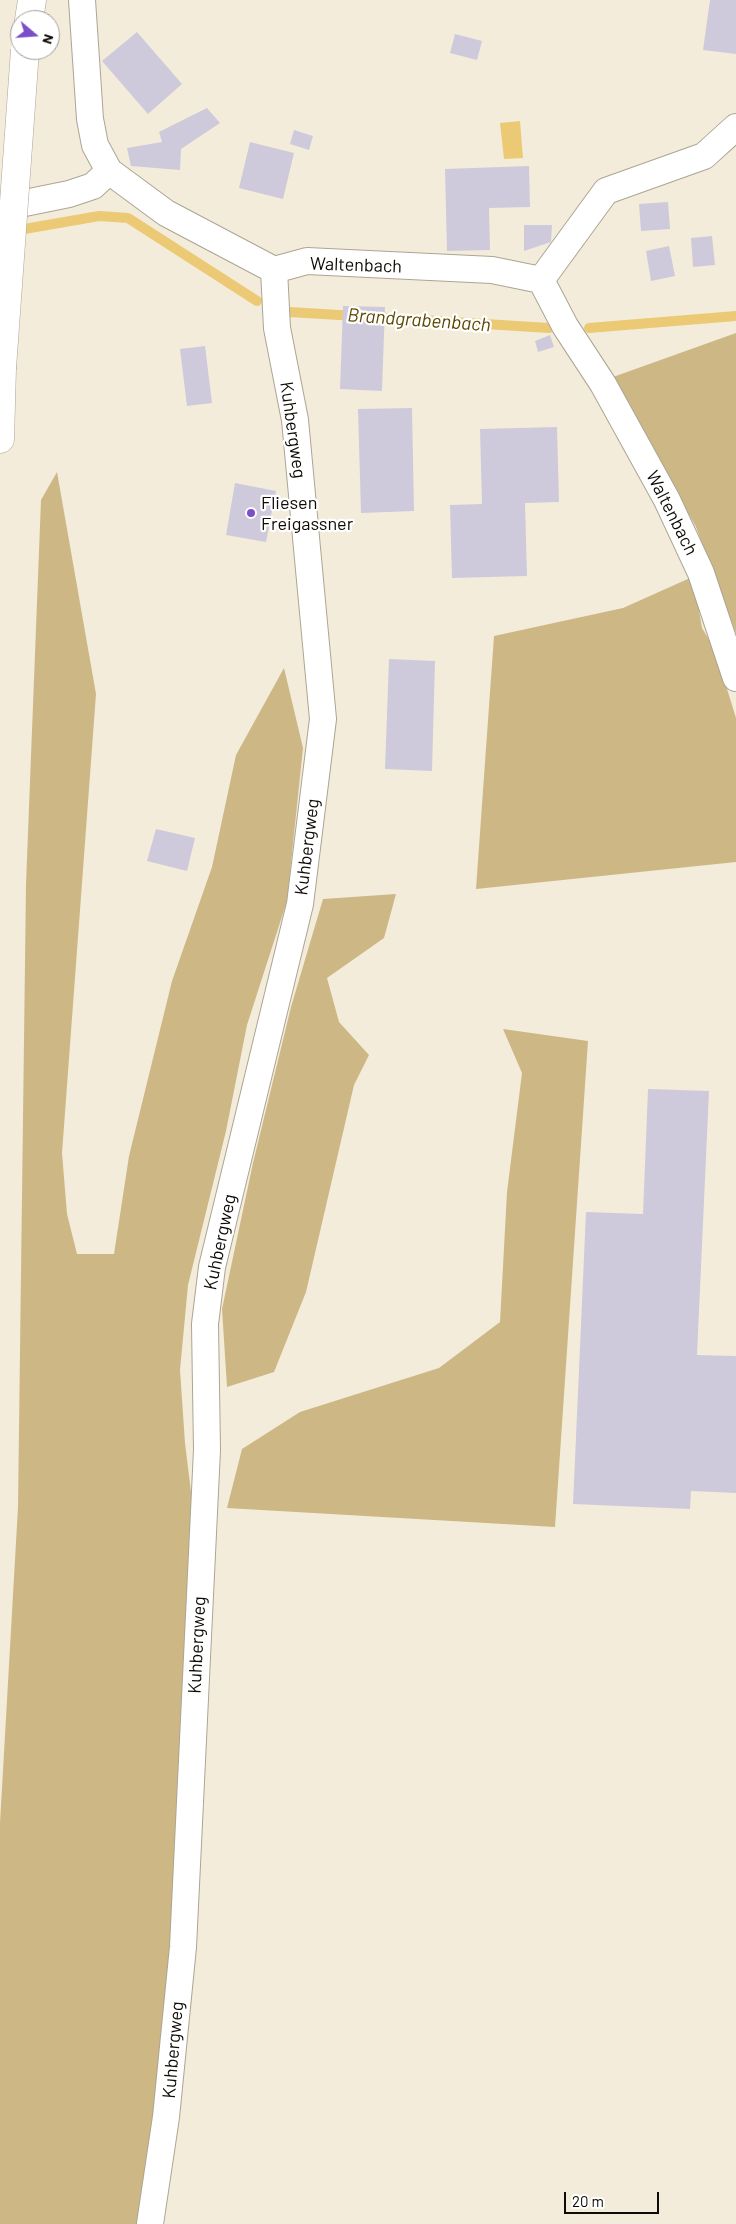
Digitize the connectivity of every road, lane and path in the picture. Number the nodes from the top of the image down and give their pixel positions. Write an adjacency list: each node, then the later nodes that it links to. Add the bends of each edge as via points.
1 (82, 0): 4 (street, via 90,119 95,145)
2 (24, 60): 8 (highway, bridge, via 2,368)
3 (736, 128): 7 (street, via 704,156 606,191)
4 (109, 171): 5 (street, via 93,186); 6 (street, via 166,213)
5 (0, 208)
6 (274, 270): 7 (street, Waltenbach, via 307,261 492,270); 10 (street, Kuhbergweg, via 277,328 295,420 323,720 300,904 212,1267 204,1324 207,1450 182,1947 166,2117)
7 (541, 280): 9 (street, Waltenbach, via 667,500 701,573)
8 (0, 439)
9 (736, 678)
10 (150, 2224)

